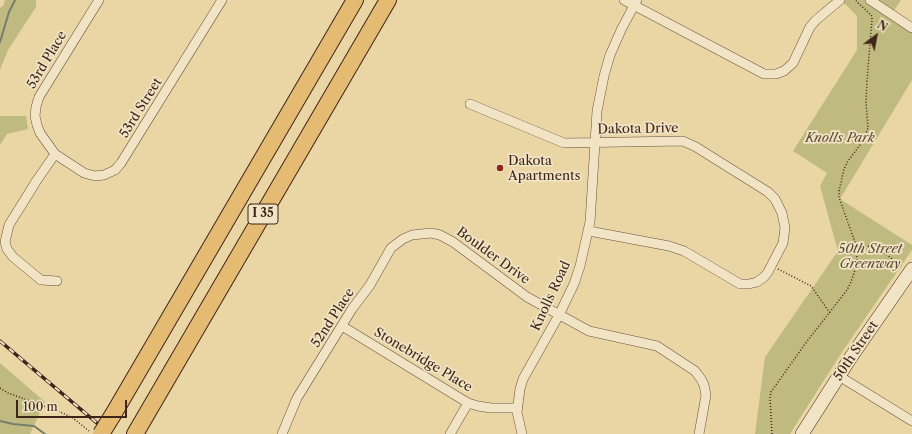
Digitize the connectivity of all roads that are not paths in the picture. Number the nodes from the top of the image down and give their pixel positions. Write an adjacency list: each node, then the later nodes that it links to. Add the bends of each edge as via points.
1 (99, 0): 12 (street, 53rd Place, via 39,97 36,107 38,129)
2 (222, 0): 12 (street, 53rd Street, via 115,170 95,176 84,173)
3 (355, 0): 24 (highway, I 35, bridge)
4 (388, 0): 23 (highway, I 35)
5 (624, 0): 8 (street)
6 (840, 0): 8 (street, via 810,27 793,63 783,72 776,74 764,74 754,70)
7 (870, 0): 9 (street)
8 (636, 3): 11 (street, Knolls Road, via 610,55 597,112)
9 (912, 28)
10 (470, 104): 11 (street, Dakota Drive, via 564,143)
11 (594, 143): 13 (street, Knolls Road); 13 (street, Dakota Drive, via 683,141 763,188 775,199 782,213 785,228 783,242 770,269 757,282 749,284 740,284 684,250)
12 (55, 154): 16 (street, via 9,225 5,242 13,257 41,280)
13 (589, 231): 17 (street, Knolls Road, via 574,284)
14 (422, 233): 17 (street, Boulder Drive, via 440,235 453,242 527,297); 18 (street, 52nd Place, via 403,239 391,248)
15 (909, 277): 19 (main road, 50th Street)
16 (57, 281)
17 (559, 314): 21 (street, Knolls Road, via 524,379); 28 (street, Boulder Drive, via 589,331 657,346 694,371 701,379 706,395)
18 (342, 326): 20 (street, Stonebridge Place); 25 (street, 52nd Place, via 297,398)
19 (839, 376): 22 (street); 29 (main road, 50th Street)
20 (468, 403): 21 (street, Stonebridge Place, via 492,408); 26 (street)
21 (517, 408): 27 (street)
22 (912, 421)
23 (136, 432)
24 (101, 434)
25 (282, 434)
26 (450, 434)
27 (522, 434)
28 (699, 434)
29 (802, 434)

